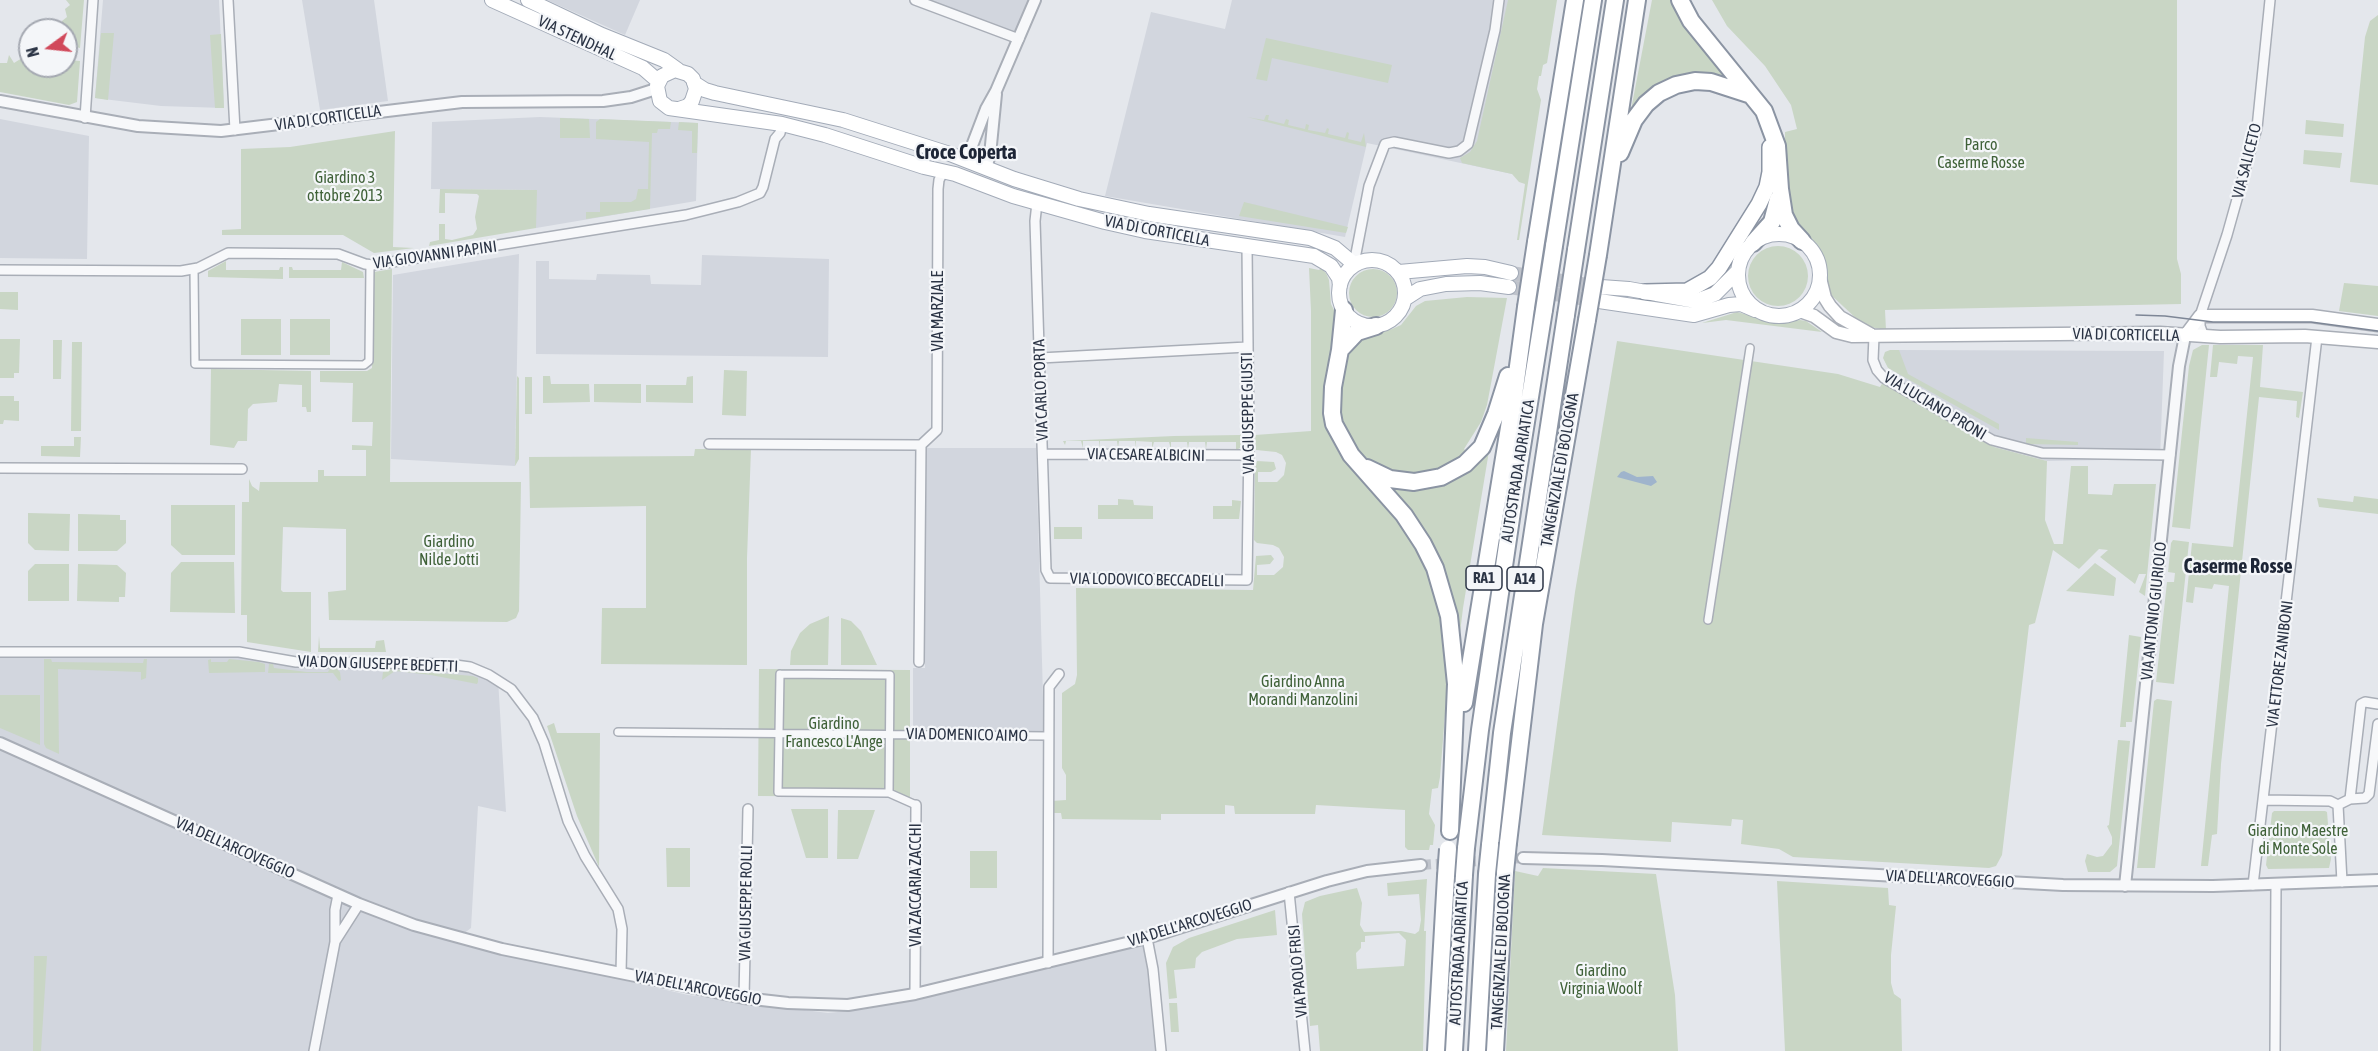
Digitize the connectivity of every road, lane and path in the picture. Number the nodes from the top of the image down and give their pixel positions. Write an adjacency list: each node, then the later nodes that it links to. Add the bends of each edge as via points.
1 (93, 0): 26 (street)
2 (228, 0): 29 (street)
3 (492, 0): 16 (main road, VIA STENDHAL)
4 (528, 0): 17 (main road, VIA STENDHAL, via 664,60)
5 (915, 0): 15 (street)
6 (1035, 0): 15 (street)
7 (1498, 0): 40 (street, via 1495,30 1468,144 1449,153 1394,142 1385,144 1368,186)
8 (1567, 0): 28 (highway)
9 (1575, 0): 28 (highway, RA1)
10 (1593, 0): 114 (highway, AUTOSTRADA ADRIATICA / A14, bridge, via 1480,730 1466,848)
11 (1617, 0): 115 (highway, AUTOSTRADA ADRIATICA / A14, bridge, via 1504,722 1487,874)
12 (1637, 0): 36 (highway, TANGENZIALE DI BOLOGNA)
13 (1680, 0): 22 (highway, via 1691,21)
14 (2270, 0): 54 (street, VIA SALICETO, via 2257,128)
15 (1019, 39): 20 (street)
16 (642, 68): 19 (main road, VIA STENDHAL); 21 (street, via 646,83)
17 (678, 70): 18 (main road); 19 (main road, via 668,72)
18 (694, 82): 24 (main road, via 692,101); 30 (main road, VIA DI CORTICELLA, via 710,92 843,120)
19 (657, 85): 21 (street, VIA DI CORTICELLA); 24 (main road, via 663,105)
20 (996, 91): 30 (street, via 969,152); 31 (street)
21 (639, 95): 29 (street, VIA DI CORTICELLA, via 603,101 462,102)
22 (1752, 96): 25 (highway); 36 (highway, via 1711,81 1676,85 1659,93 1627,133)
23 (0, 101): 26 (street, VIA DI CORTICELLA)
24 (679, 109): 27 (main road, VIA DI CORTICELLA)
25 (1764, 111): 34 (highway, via 1777,146); 48 (highway, via 1770,144 1767,188 1719,268 1687,291)
26 (85, 117): 29 (street, VIA DI CORTICELLA, via 154,128)
27 (782, 124): 32 (main road, VIA DI CORTICELLA); 41 (street, VIA GIOVANNI PAPINI, via 757,196 686,215)
28 (1554, 126): 53 (highway, RA1, bridge)
29 (235, 130)
30 (962, 158): 31 (main road, VIA DI CORTICELLA); 32 (main road)
31 (986, 168): 33 (main road, via 975,178); 40 (main road, VIA DI CORTICELLA, via 1031,185 1117,207 1310,238 1335,248)
32 (943, 172): 33 (main road, VIA DI CORTICELLA); 67 (street, VIA MARZIALE, via 938,189 937,430)
33 (963, 177): 35 (main road, VIA DI CORTICELLA)
34 (1780, 189): 37 (highway, via 1786,220); 38 (highway, via 1772,222)
35 (1037, 203): 39 (main road, VIA DI CORTICELLA, via 1145,231); 65 (street, VIA CARLO PORTA)
36 (1603, 224): 116 (highway, TANGENZIALE DI BOLOGNA, bridge, via 1534,624 1505,872)
37 (1802, 241): 38 (main road, via 1782,234); 46 (main road, via 1816,257)
38 (1752, 243): 44 (main road)
39 (1247, 247): 47 (main road, VIA DI CORTICELLA, via 1321,258 1335,272); 62 (street, VIA GIUSEPPE GIUSTI)
40 (1354, 264): 45 (main road, via 1380,260); 47 (main road)
41 (370, 265): 42 (street, VIA GIOVANNI PAPINI, via 342,254 231,253); 42 (street, via 369,361 364,365 195,364)
42 (194, 269): 43 (street, VIA GIOVANNI PAPINI)
43 (0, 270)
44 (1738, 271): 48 (main road, via 1715,294 1696,301); 51 (main road, via 1742,293)
45 (1399, 272): 49 (main road); 49 (main road, via 1485,267 1510,280 1435,285)
46 (1820, 278): 52 (main road, via 1814,297); 57 (main road, VIA DI CORTICELLA, via 1830,306 1846,321)
47 (1340, 286): 50 (main road, VIA DI CORTICELLA)
48 (1645, 292): 51 (main road, via 1600,294 1694,315 1741,304)
49 (1406, 298): 56 (main road, via 1393,319)
50 (1344, 310): 56 (main road, via 1358,322); 64 (highway)
51 (1757, 310): 52 (main road, via 1774,316)
52 (1800, 311): 57 (main road, VIA DI CORTICELLA, via 1844,335)
53 (1525, 313): 71 (highway, via 1490,431 1482,447 1465,464 1441,477 1414,482 1380,476); 93 (highway, RA1, via 1474,632)
54 (2200, 316): 55 (main road, VIA DI CORTICELLA, via 2312,316); 58 (main road); 59 (street)
55 (2378, 325)
56 (1376, 326): 64 (highway, via 1357,332)
57 (1874, 336): 58 (main road, VIA DI CORTICELLA, via 2160,333); 70 (street, VIA LUCIANO PRONI, via 1873,360 1884,378 1992,440 2042,453)
58 (2185, 336): 59 (main road, VIA DI CORTICELLA); 70 (street, VIA ANTONIO GIURIOLO)
59 (2204, 337): 60 (main road, VIA DI CORTICELLA)
60 (2317, 337): 61 (main road, VIA DI CORTICELLA); 89 (street, VIA ETTORE ZANIBONI)
61 (2378, 342)
62 (1247, 347): 65 (street); 69 (street, VIA GIUSEPPE GIUSTI)
63 (1750, 348): 76 (street)
64 (1340, 350): 71 (highway, via 1332,387 1332,413 1338,435)
65 (1040, 357): 68 (street, VIA CARLO PORTA)
66 (709, 444): 67 (street)
67 (921, 445): 78 (street)
68 (1044, 454): 69 (street, VIA CESARE ALBICINI); 74 (street, VIA CARLO PORTA)
69 (1249, 455): 75 (street, VIA GIUSEPPE GIUSTI)
70 (2170, 455): 100 (street, VIA ANTONIO GIURIOLO)
71 (1358, 462): 93 (highway, via 1404,515 1423,544 1447,604 1456,684)
72 (0, 468): 73 (street)
73 (242, 470)
74 (1047, 577): 75 (street, VIA LODOVICO BECCADELLI)
75 (1247, 580)
76 (1708, 620)
77 (0, 652): 107 (street, VIA DON GIUSEPPE BEDETTI, via 239,652 296,662 437,663 489,675 511,689 533,718 568,822 618,909 622,929)
78 (919, 662)
79 (1059, 674): 85 (street, VIA DOMENICO AIMO, via 1048,687)
80 (2378, 704): 88 (street, via 2361,704)
81 (2378, 724): 88 (street, via 2369,794)
82 (618, 732): 83 (street)
83 (779, 733): 84 (street, VIA DOMENICO AIMO); 84 (street, via 780,674 890,675); 87 (street, via 778,792)
84 (890, 734): 85 (street, VIA DOMENICO AIMO); 87 (street)
85 (1047, 736): 106 (street, VIA DOMENICO AIMO)
86 (0, 743): 102 (street, VIA DELL'ARCOVEGGIO)
87 (889, 793): 90 (street, VIA ZACCARIA ZACCHI)
88 (2350, 799): 91 (street)
89 (2263, 800): 91 (street, via 2330,801); 99 (street, VIA ETTORE ZANIBONI)
90 (916, 805): 108 (street, VIA ZACCARIA ZACCHI)
91 (2338, 805): 97 (street)
92 (748, 809): 109 (street, VIA GIUSEPPE ROLLI)
93 (1450, 831): 113 (highway, RA1, bridge)
94 (1523, 858): 100 (street, VIA DELL'ARCOVEGGIO)
95 (1422, 864): 101 (street, VIA DELL'ARCOVEGGIO, via 1367,871)
96 (2378, 880): 97 (street, VIA DELL'ARCOVEGGIO)
97 (2343, 882): 98 (street, VIA DELL'ARCOVEGGIO)
98 (2276, 884): 99 (street, VIA DELL'ARCOVEGGIO); 117 (street)
99 (2253, 885): 100 (street, VIA DELL'ARCOVEGGIO)
100 (2125, 886)
101 (1289, 892): 104 (street, VIA DELL'ARCOVEGGIO); 112 (street, VIA PAOLO FRISI)
102 (338, 895): 103 (street, VIA DELL'ARCOVEGGIO); 105 (street)
103 (359, 904): 105 (street); 107 (street, VIA DELL'ARCOVEGGIO, via 459,938)
104 (1147, 938): 106 (street, VIA DELL'ARCOVEGGIO); 111 (street)
105 (335, 942): 110 (street)
106 (1048, 963): 108 (street, VIA DELL'ARCOVEGGIO)
107 (621, 973): 109 (street, VIA DELL'ARCOVEGGIO)
108 (915, 994): 109 (street, VIA DELL'ARCOVEGGIO, via 831,1006)
109 (744, 998)
110 (314, 1051)
111 (1161, 1051)
112 (1305, 1051)
113 (1436, 1051)
114 (1454, 1051)
115 (1477, 1051)
116 (1495, 1051)
117 (2275, 1051)

